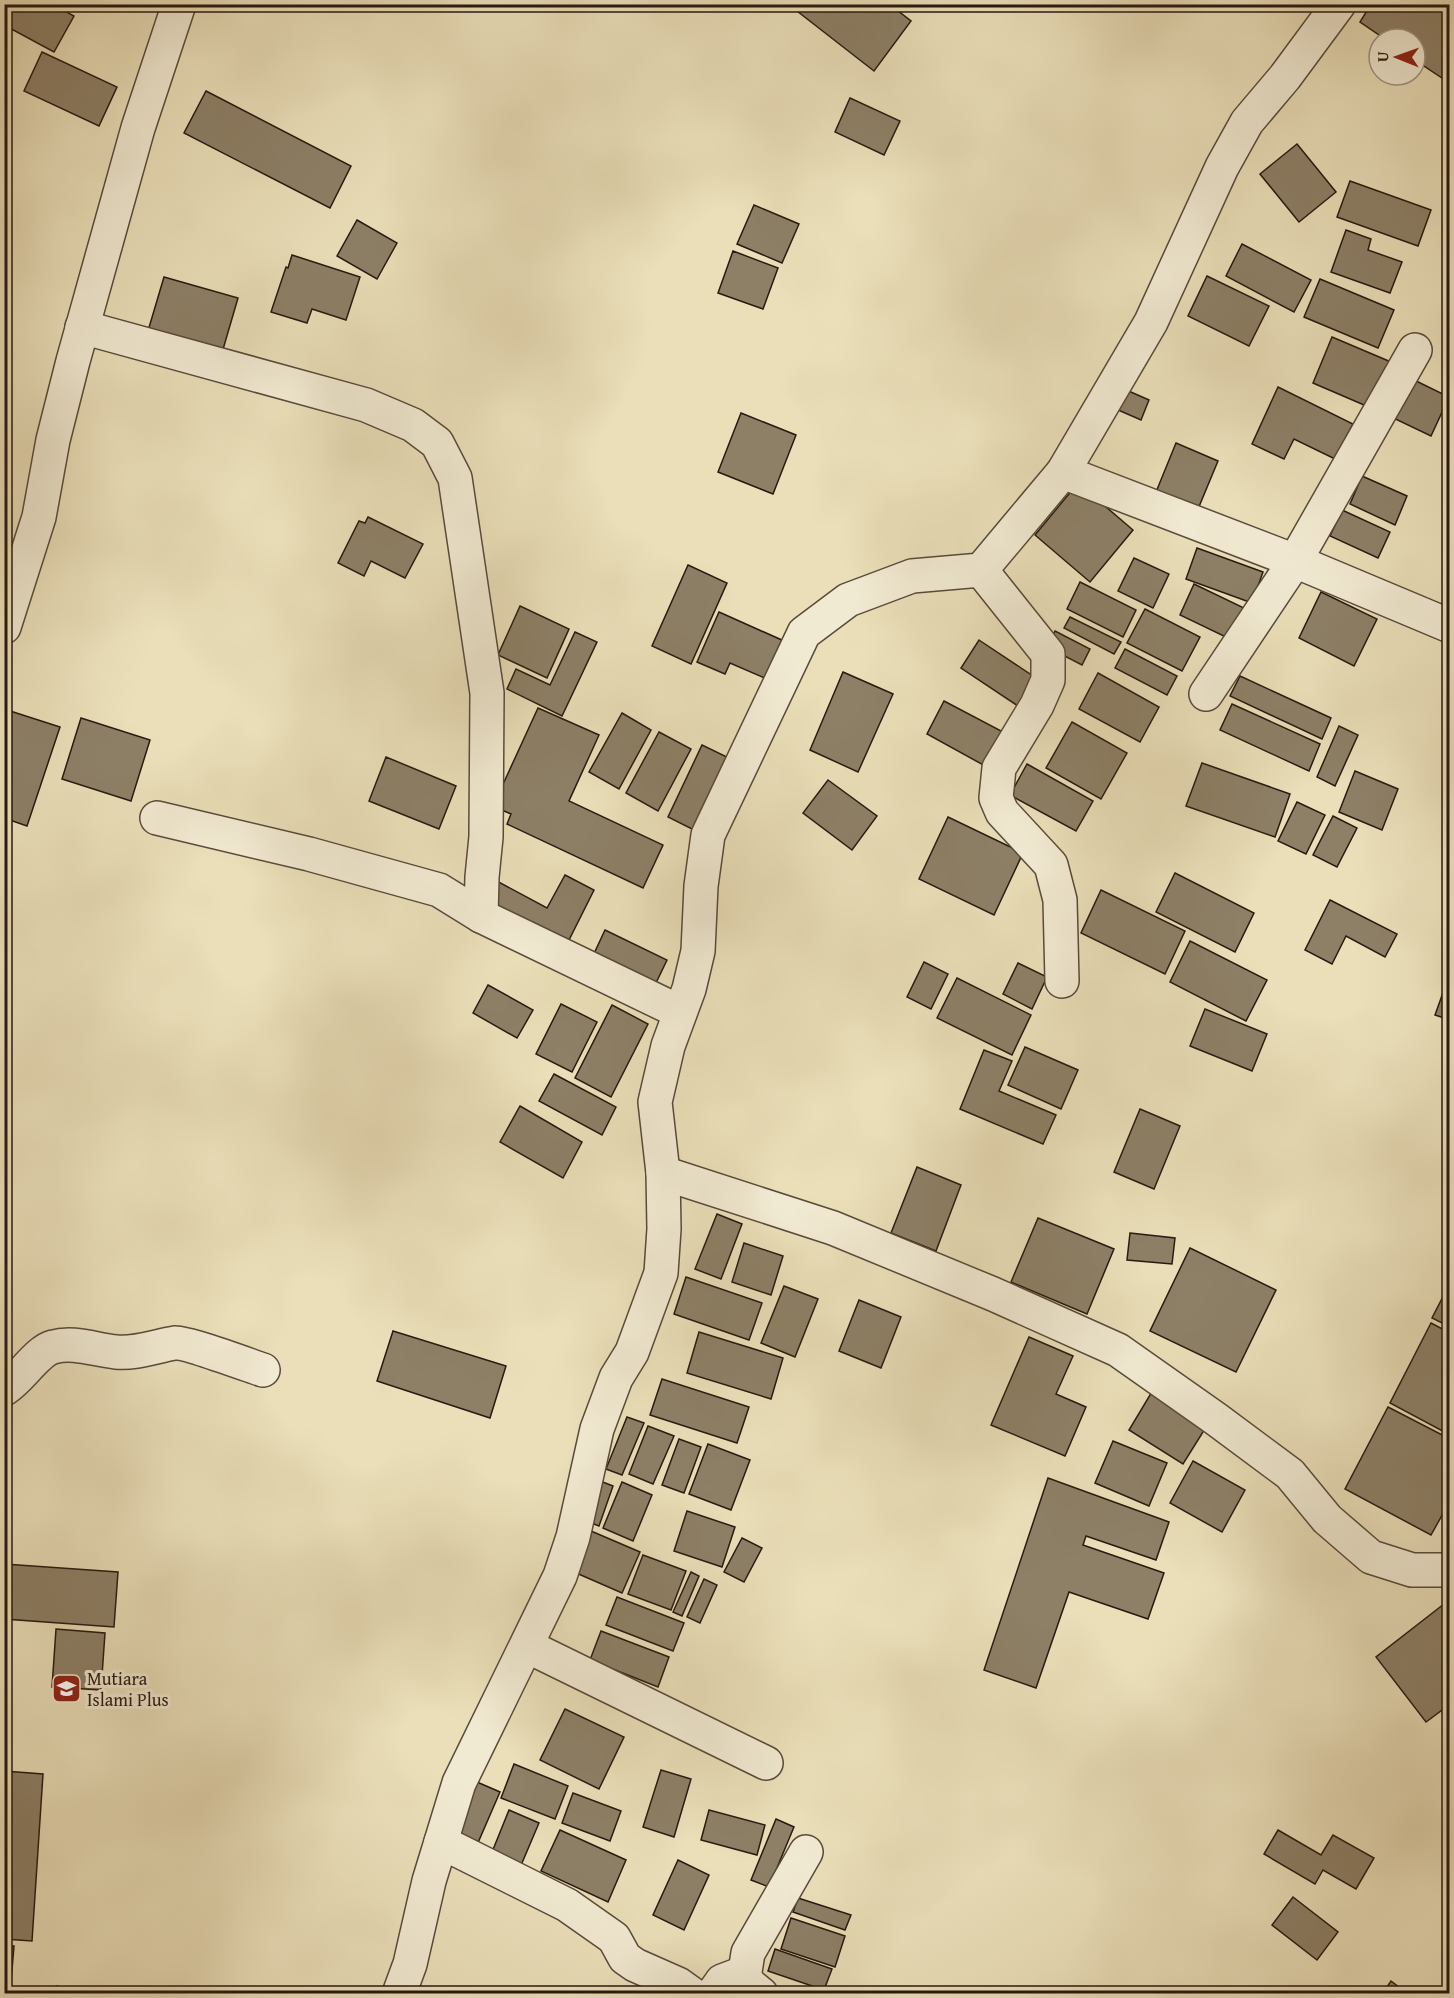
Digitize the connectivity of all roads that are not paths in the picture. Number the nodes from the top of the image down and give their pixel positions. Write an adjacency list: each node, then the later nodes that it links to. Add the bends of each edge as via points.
1 (179, 4): 3 (street, via 138,128)
2 (1339, 4): 5 (street, via 1247,122 1222,167 1151,322)
3 (82, 327): 9 (street, via 53,440 39,517); 12 (street, via 366,405 413,425 437,443 455,478 487,693)
4 (1415, 350): 6 (street)
5 (1063, 472): 6 (street); 7 (street)
6 (1295, 561): 8 (street); 10 (street)
7 (981, 570): 13 (street, via 1048,654 1048,680 999,768 996,798 1002,812 1051,865 1060,900); 14 (street, via 912,576 848,600 804,633 708,835 698,951)
8 (1449, 626)
9 (4, 627)
10 (1206, 694)
11 (157, 818): 12 (street, via 439,890)
12 (481, 916): 14 (street)
13 (1062, 981)
14 (680, 1012): 15 (street, via 655,1102)
15 (663, 1173): 18 (street, via 833,1228 1118,1350 1290,1474 1327,1519 1371,1557 1412,1570); 19 (street, via 661,1273 632,1352 616,1378 597,1429 573,1537 560,1576)
16 (263, 1370): 17 (street, via 178,1342 118,1352 75,1344 51,1347)
17 (4, 1389)
18 (1449, 1570)
19 (527, 1646): 20 (street); 21 (street, via 459,1783)
20 (766, 1763)
21 (441, 1842): 24 (street); 25 (street, via 567,1905 614,1938 625,1958)
22 (806, 1852): 23 (street, via 748,1953)
23 (752, 1986): 26 (street, via 733,1976 722,1981)
24 (399, 1994)
25 (692, 1994)
26 (713, 1994)

